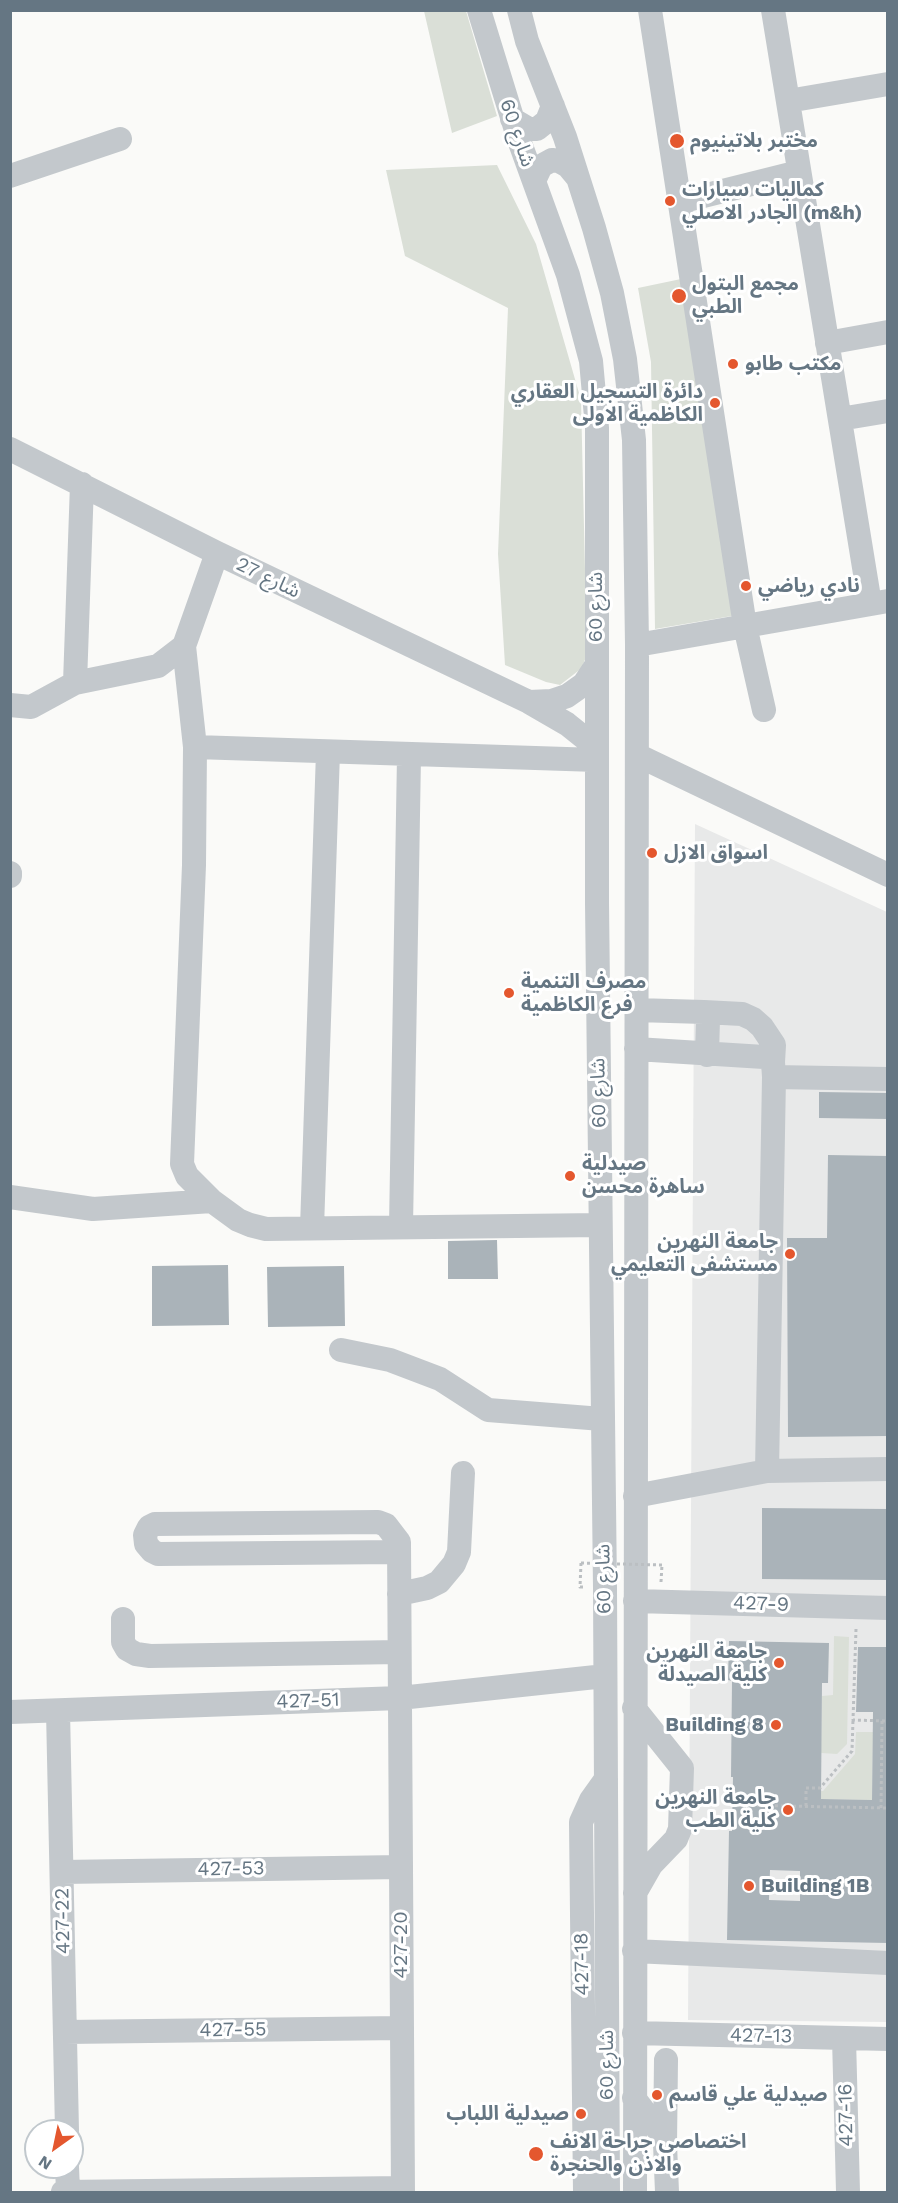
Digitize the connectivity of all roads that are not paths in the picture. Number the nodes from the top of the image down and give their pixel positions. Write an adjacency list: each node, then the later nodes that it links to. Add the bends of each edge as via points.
1 (479, 10): 8 (street, شارع 60)
2 (519, 10): 7 (street, شارع 60)
3 (650, 10): 14 (street)
4 (773, 10): 6 (street)
5 (888, 84): 6 (street)
6 (788, 101): 10 (street)
7 (553, 106): 8 (street, via 547,121 537,129); 12 (street, شارع 60)
8 (512, 119): 13 (street, شارع 60)
9 (120, 139): 11 (street)
10 (799, 172): 14 (street); 16 (street)
11 (10, 176)
12 (578, 178): 13 (street, via 568,166 552,160 541,166); 24 (street, شارع 60, via 612,293 625,360 634,440)
13 (534, 181): 26 (street, شارع 60, via 568,275 591,361 597,428)
14 (679, 202): 23 (street)
15 (888, 332): 16 (street)
16 (827, 343): 18 (street)
17 (888, 411): 18 (street)
18 (840, 419): 22 (street)
19 (10, 449): 20 (street, شارع 27)
20 (82, 484): 21 (street, شارع 27); 27 (street)
21 (217, 554): 25 (street); 28 (street, شارع 27)
22 (879, 603): 23 (street)
23 (745, 626): 24 (street); 30 (street)
24 (637, 645): 34 (street, شارع 60)
25 (184, 646): 27 (street, via 158,666); 31 (street)
26 (596, 666): 28 (street, via 584,684 567,696); 33 (street, شارع 60)
27 (75, 683): 29 (street, via 31,707)
28 (529, 702): 33 (street, شارع 27, via 567,724)
29 (10, 705)
30 (764, 710)
31 (195, 747): 32 (street); 44 (street, via 182,1164 194,1184)
32 (328, 752): 35 (street); 47 (street)
33 (597, 754): 35 (street); 45 (street, شارع 60)
34 (637, 755): 36 (street); 37 (street, شارع 60)
35 (409, 756): 46 (street)
36 (888, 875)
37 (636, 1010): 38 (street); 39 (street, شارع 60)
38 (704, 1012): 40 (street, via 708,1019); 41 (street, via 742,1014 753,1019 774,1045)
39 (636, 1049): 40 (street); 53 (street, شارع 60)
40 (707, 1055): 41 (street, via 764,1057)
41 (774, 1069): 42 (street); 51 (street)
42 (888, 1079)
43 (10, 1197): 44 (street, via 93,1209)
44 (212, 1201): 47 (street, via 250,1226)
45 (600, 1225): 46 (street); 49 (street, شارع 60)
46 (401, 1227): 47 (street)
47 (312, 1228)
48 (342, 1350): 49 (street, via 390,1360 440,1379 488,1410)
49 (603, 1419): 60 (street, شارع 60)
50 (888, 1469): 51 (street)
51 (767, 1471): 53 (street)
52 (464, 1473): 55 (street, via 459,1551 454,1564 439,1582)
53 (634, 1497): 56 (street, شارع 60)
54 (399, 1552): 54 (street, via 394,1534 378,1522 155,1524 145,1535 146,1544 159,1554); 55 (street, 427-20)
55 (399, 1594): 59 (street, 427-20)
56 (634, 1600): 57 (street, 427-9); 62 (street, شارع 60)
57 (888, 1608)
58 (123, 1619): 59 (street, via 123,1642 127,1648 150,1656)
59 (399, 1652): 61 (street, 427-20)
60 (605, 1676): 61 (street, 427-51); 65 (street, شارع 60)
61 (400, 1698): 63 (street, 427-51); 66 (street, 427-20)
62 (634, 1708): 68 (street, شارع 60); 68 (street, via 682,1768 680,1829 676,1839 651,1865)
63 (58, 1711): 64 (street, 427-51); 67 (street, 427-22)
64 (10, 1712)
65 (606, 1779): 82 (street, 427-18, via 581,1822); 83 (street, شارع 60)
66 (400, 1867): 67 (street, 427-53); 71 (street, 427-20)
67 (62, 1872): 72 (street, 427-22)
68 (634, 1895): 69 (street, شارع 60)
69 (634, 1951): 70 (street); 73 (street, شارع 60)
70 (888, 1963)
71 (402, 2028): 72 (street, 427-55); 80 (street, 427-20)
72 (65, 2032): 78 (street, 427-22)
73 (634, 2032): 74 (street, 427-13); 77 (street, شارع 60)
74 (844, 2038): 75 (street, 427-13); 86 (street, 427-16)
75 (888, 2039)
76 (666, 2060): 79 (street)
77 (634, 2098): 79 (street); 84 (street, شارع 60)
78 (67, 2119)
79 (665, 2144): 85 (street)
80 (403, 2190): 81 (street)
81 (65, 2192)
82 (585, 2193)
83 (608, 2193)
84 (635, 2193)
85 (667, 2193)
86 (848, 2193)

